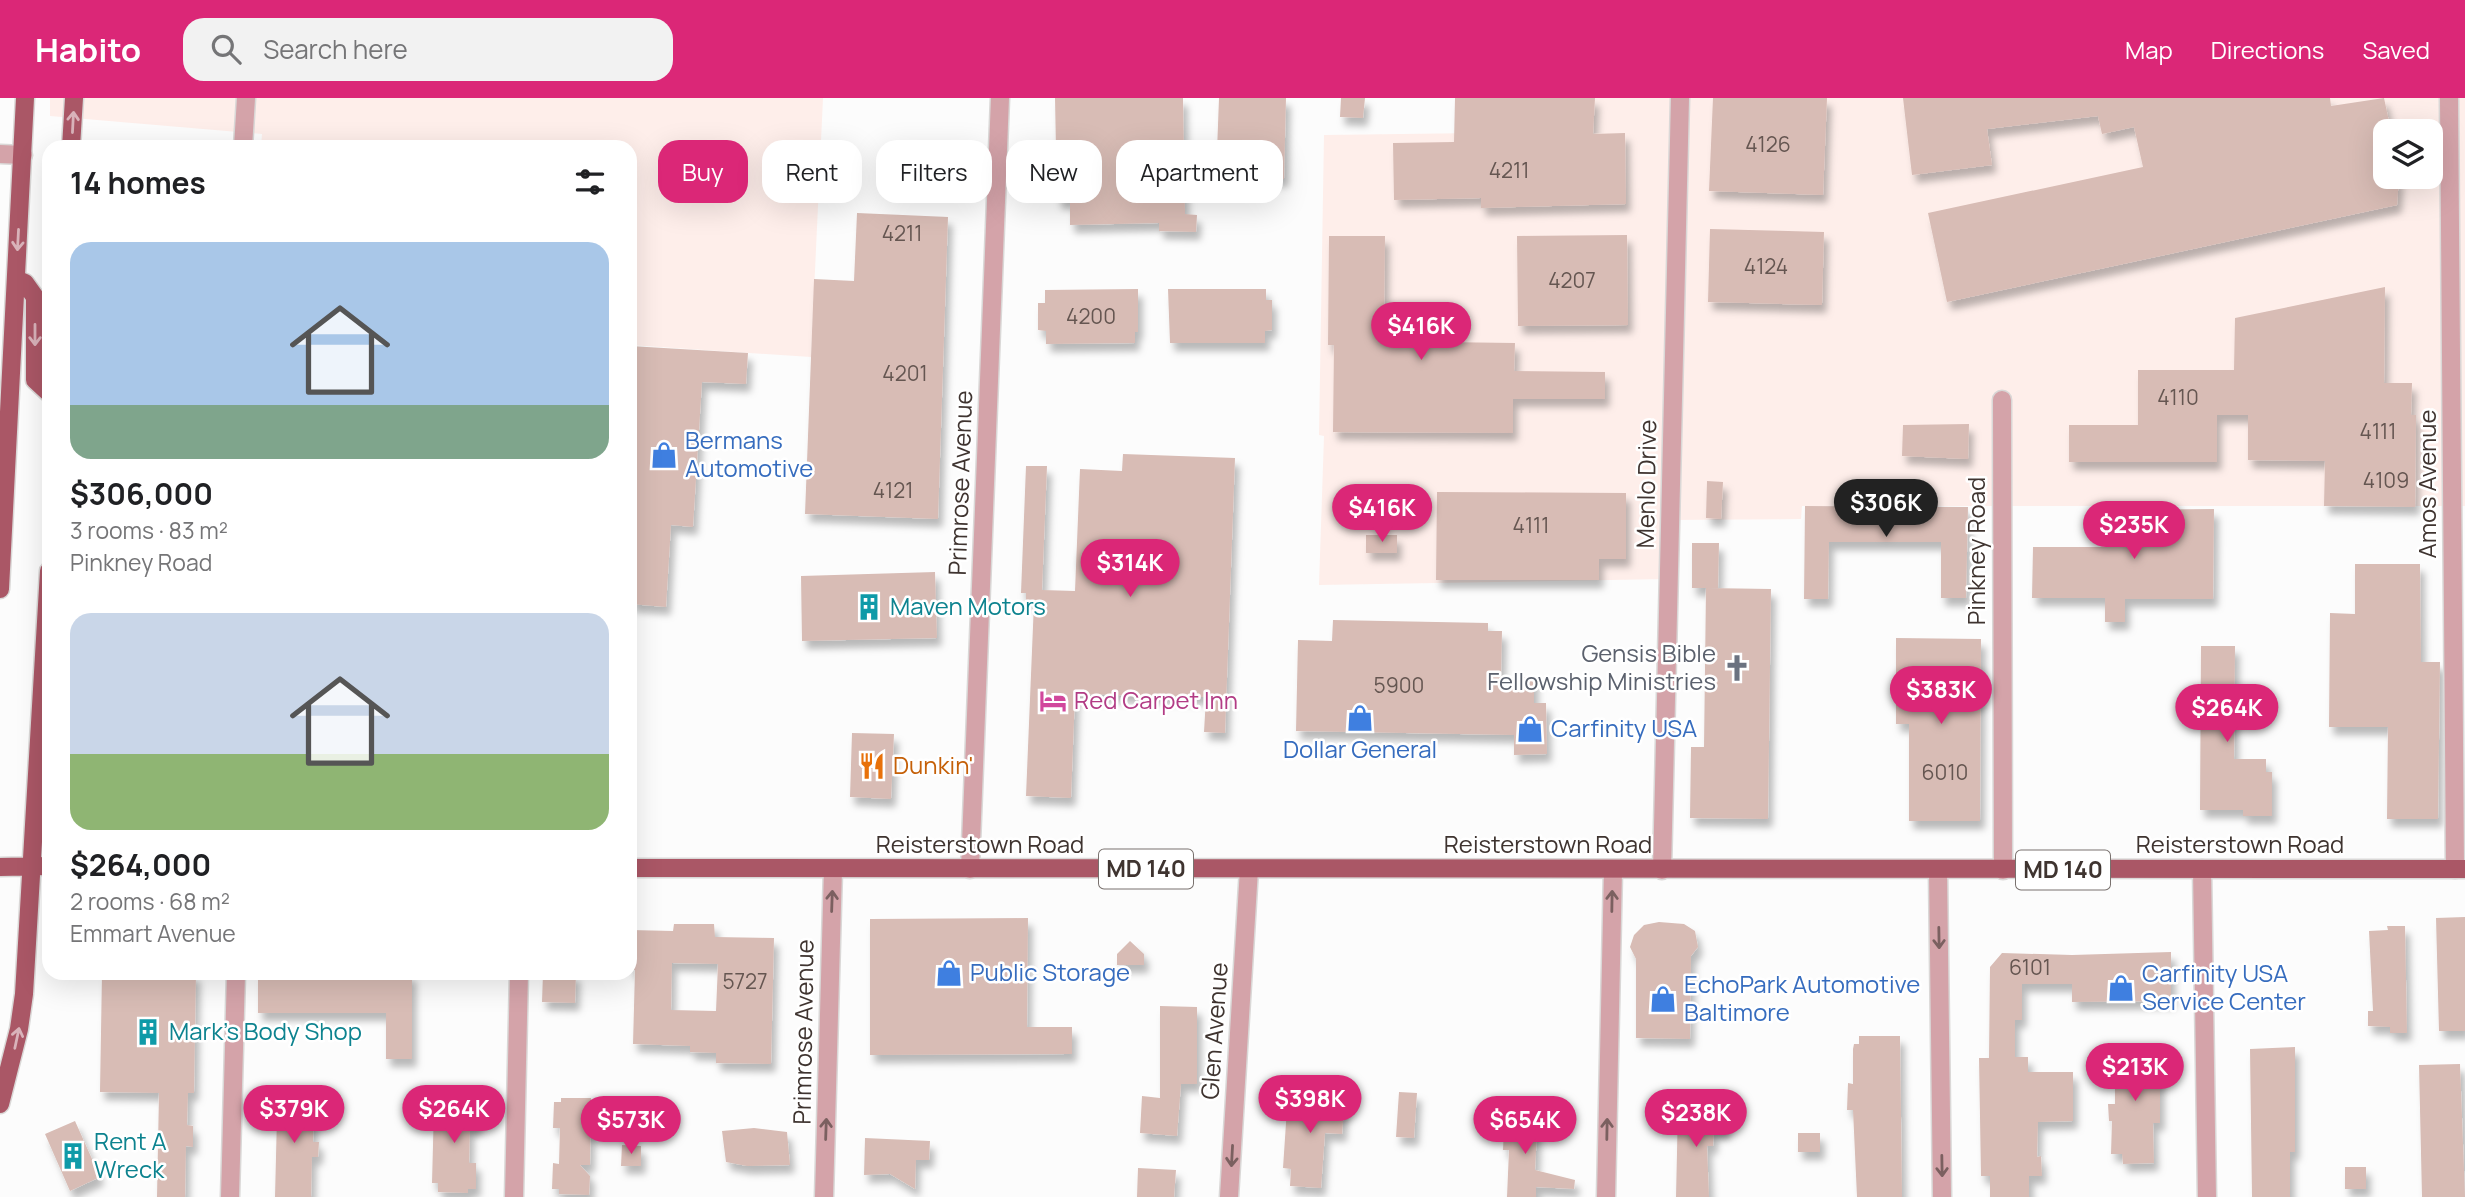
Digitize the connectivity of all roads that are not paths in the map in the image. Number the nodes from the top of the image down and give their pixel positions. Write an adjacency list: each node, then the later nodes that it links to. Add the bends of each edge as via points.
1 (26, 98): 10 (main road)
2 (74, 98): 7 (main road, one-way to 2)
3 (246, 98): 8 (street)
4 (1000, 98): 21 (street, Primrose Avenue)
5 (1680, 98): 26 (street, Menlo Drive)
6 (2449, 98): 24 (street, Amos Avenue)
7 (71, 140)
8 (243, 140)
9 (0, 154): 10 (street)
10 (23, 155): 11 (main road, one-way to 11)
11 (16, 279): 12 (main road, one-way to 12, via 25,283 35,298 35,380); 13 (main road)
12 (42, 386)
13 (5, 393): 15 (main road)
14 (2002, 400): 28 (street, Pinkney Road)
15 (0, 589)
16 (42, 829): 17 (main road)
17 (41, 866): 18 (main road); 31 (main road, one-way to 17, via 19,1029)
18 (0, 867)
19 (637, 868): 20 (main road, Reisterstown Road / MD 140)
20 (833, 869): 21 (main road, Reisterstown Road / MD 140); 34 (street, Primrose Avenue, one-way to 20)
21 (970, 869): 22 (main road, Reisterstown Road / MD 140)
22 (1249, 869): 25 (main road, Reisterstown Road / MD 140); 35 (street, Glen Avenue, one-way to 35)
23 (2202, 869): 24 (main road, Reisterstown Road / MD 140); 28 (main road, Reisterstown Road / MD 140); 38 (street)
24 (2460, 869)
25 (1613, 870): 26 (main road, Reisterstown Road / MD 140); 36 (street, one-way to 25)
26 (1662, 870): 27 (main road, Reisterstown Road / MD 140)
27 (1938, 870): 28 (main road, Reisterstown Road / MD 140); 37 (street, one-way to 37)
28 (2003, 870)
29 (236, 980): 32 (street)
30 (519, 980): 33 (street)
31 (0, 1104)
32 (230, 1197)
33 (514, 1197)
34 (824, 1197)
35 (1229, 1197)
36 (1606, 1197)
37 (1942, 1197)
38 (2207, 1197)

